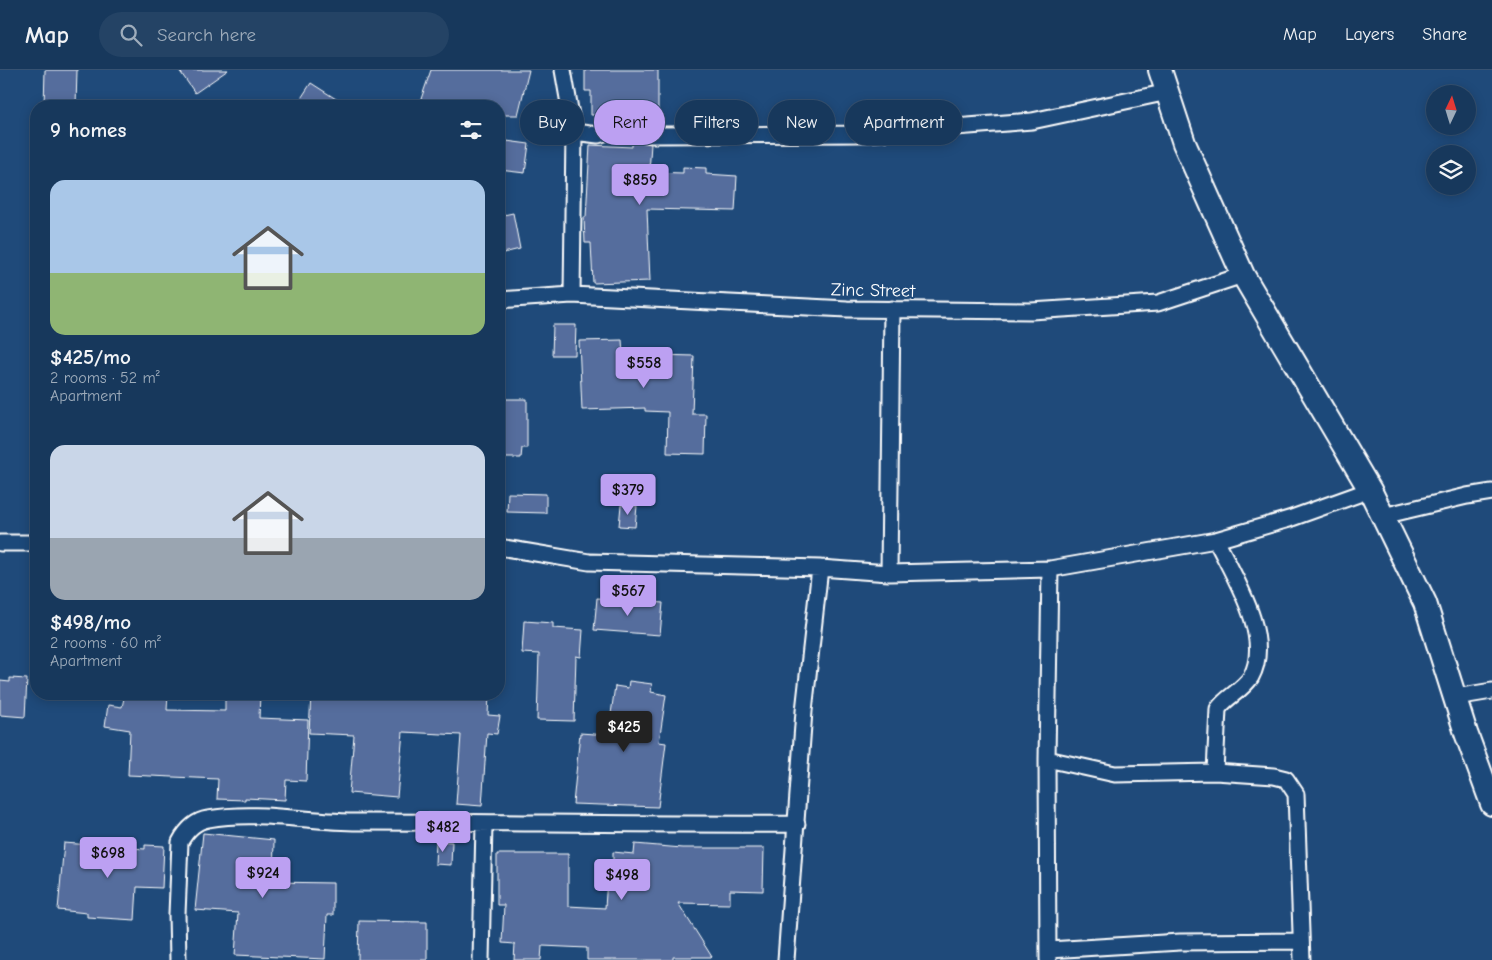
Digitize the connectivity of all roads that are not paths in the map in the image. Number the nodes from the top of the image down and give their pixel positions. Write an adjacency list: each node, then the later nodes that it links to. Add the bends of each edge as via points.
1 (563, 70): 4 (street)
2 (1160, 70): 3 (street)
3 (1168, 92): 5 (street, via 1032,121 867,134 652,134 617,129 598,135); 7 (street, via 1184,143)
4 (568, 100)
5 (584, 133)
6 (574, 145): 8 (street)
7 (1243, 275): 10 (street, Zinc Street, via 1158,303 1031,311); 11 (street)
8 (572, 295): 9 (street, Zinc Street); 10 (street, Zinc Street)
9 (505, 300)
10 (892, 309): 20 (street)
11 (1370, 490): 13 (street); 14 (street, via 1289,519)
12 (1492, 492): 13 (street)
13 (1383, 516): 22 (street, via 1425,603)
14 (1216, 540): 19 (street); 24 (street, via 1245,601 1258,639 1257,663 1250,678 1218,709)
15 (0, 543): 16 (street)
16 (30, 543)
17 (505, 548): 18 (street, via 589,562)
18 (820, 568): 20 (street); 27 (street, via 805,702)
19 (1050, 569): 20 (street); 23 (street)
20 (889, 573)
21 (1492, 691): 22 (street)
22 (1456, 697): 25 (street)
23 (1047, 759): 24 (street, via 1116,774); 29 (street)
24 (1215, 772): 28 (street, via 1274,776 1286,780 1296,794)
25 (1492, 804)
26 (484, 824): 27 (street); 30 (street, via 252,817 199,821 180,842); 31 (street)
27 (797, 824): 32 (street)
28 (1301, 942): 29 (street, via 1180,942); 33 (street)
29 (1049, 955)
30 (178, 960)
31 (481, 960)
32 (786, 960)
33 (1302, 960)

